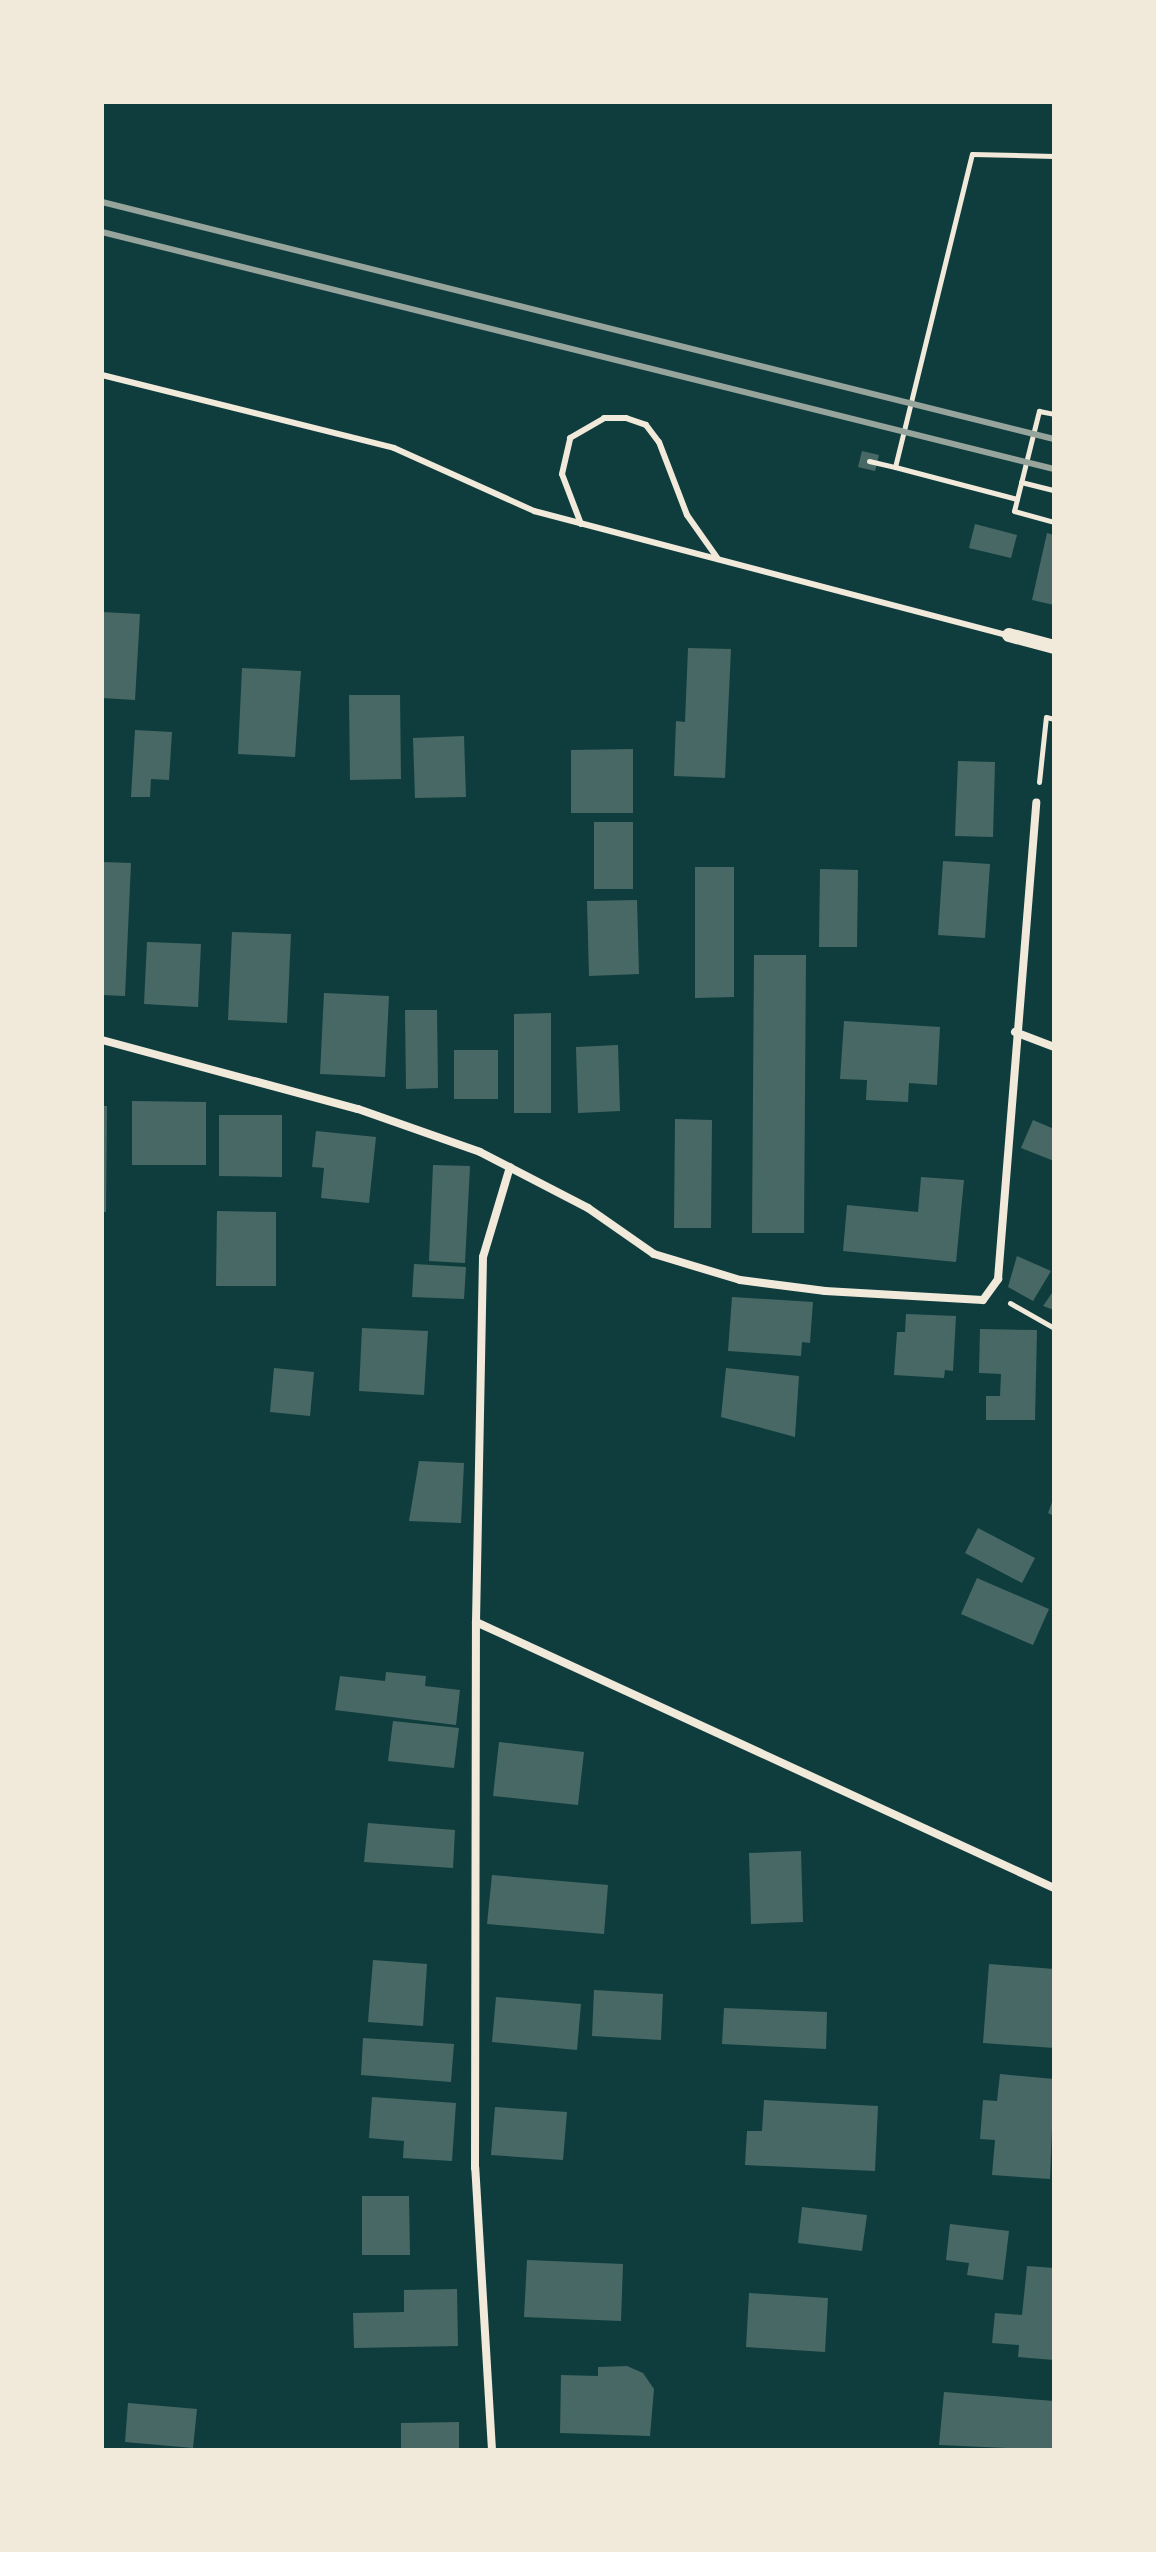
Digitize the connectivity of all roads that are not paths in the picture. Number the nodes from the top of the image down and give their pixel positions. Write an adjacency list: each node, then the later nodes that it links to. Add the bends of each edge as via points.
1 (102, 375): 2 (lane, via 394,448 512,503)
2 (581, 524): 3 (lane); 3 (lane, via 562,474 570,438 604,418 626,418 646,425 659,442 687,515)
3 (718, 559): 4 (lane)
4 (1009, 635): 5 (street)
5 (1054, 647)
6 (1036, 803): 7 (street)
7 (1015, 1032): 9 (street); 10 (street, via 998,1279 993,1293 983,1300 740,1280 654,1254 588,1208)
8 (102, 1040): 10 (street, via 358,1109)
9 (1054, 1047)
10 (510, 1167): 11 (street, via 483,1257)
11 (476, 1622): 12 (street); 13 (street, via 475,2168)
12 (1054, 1888)
13 (492, 2450)

